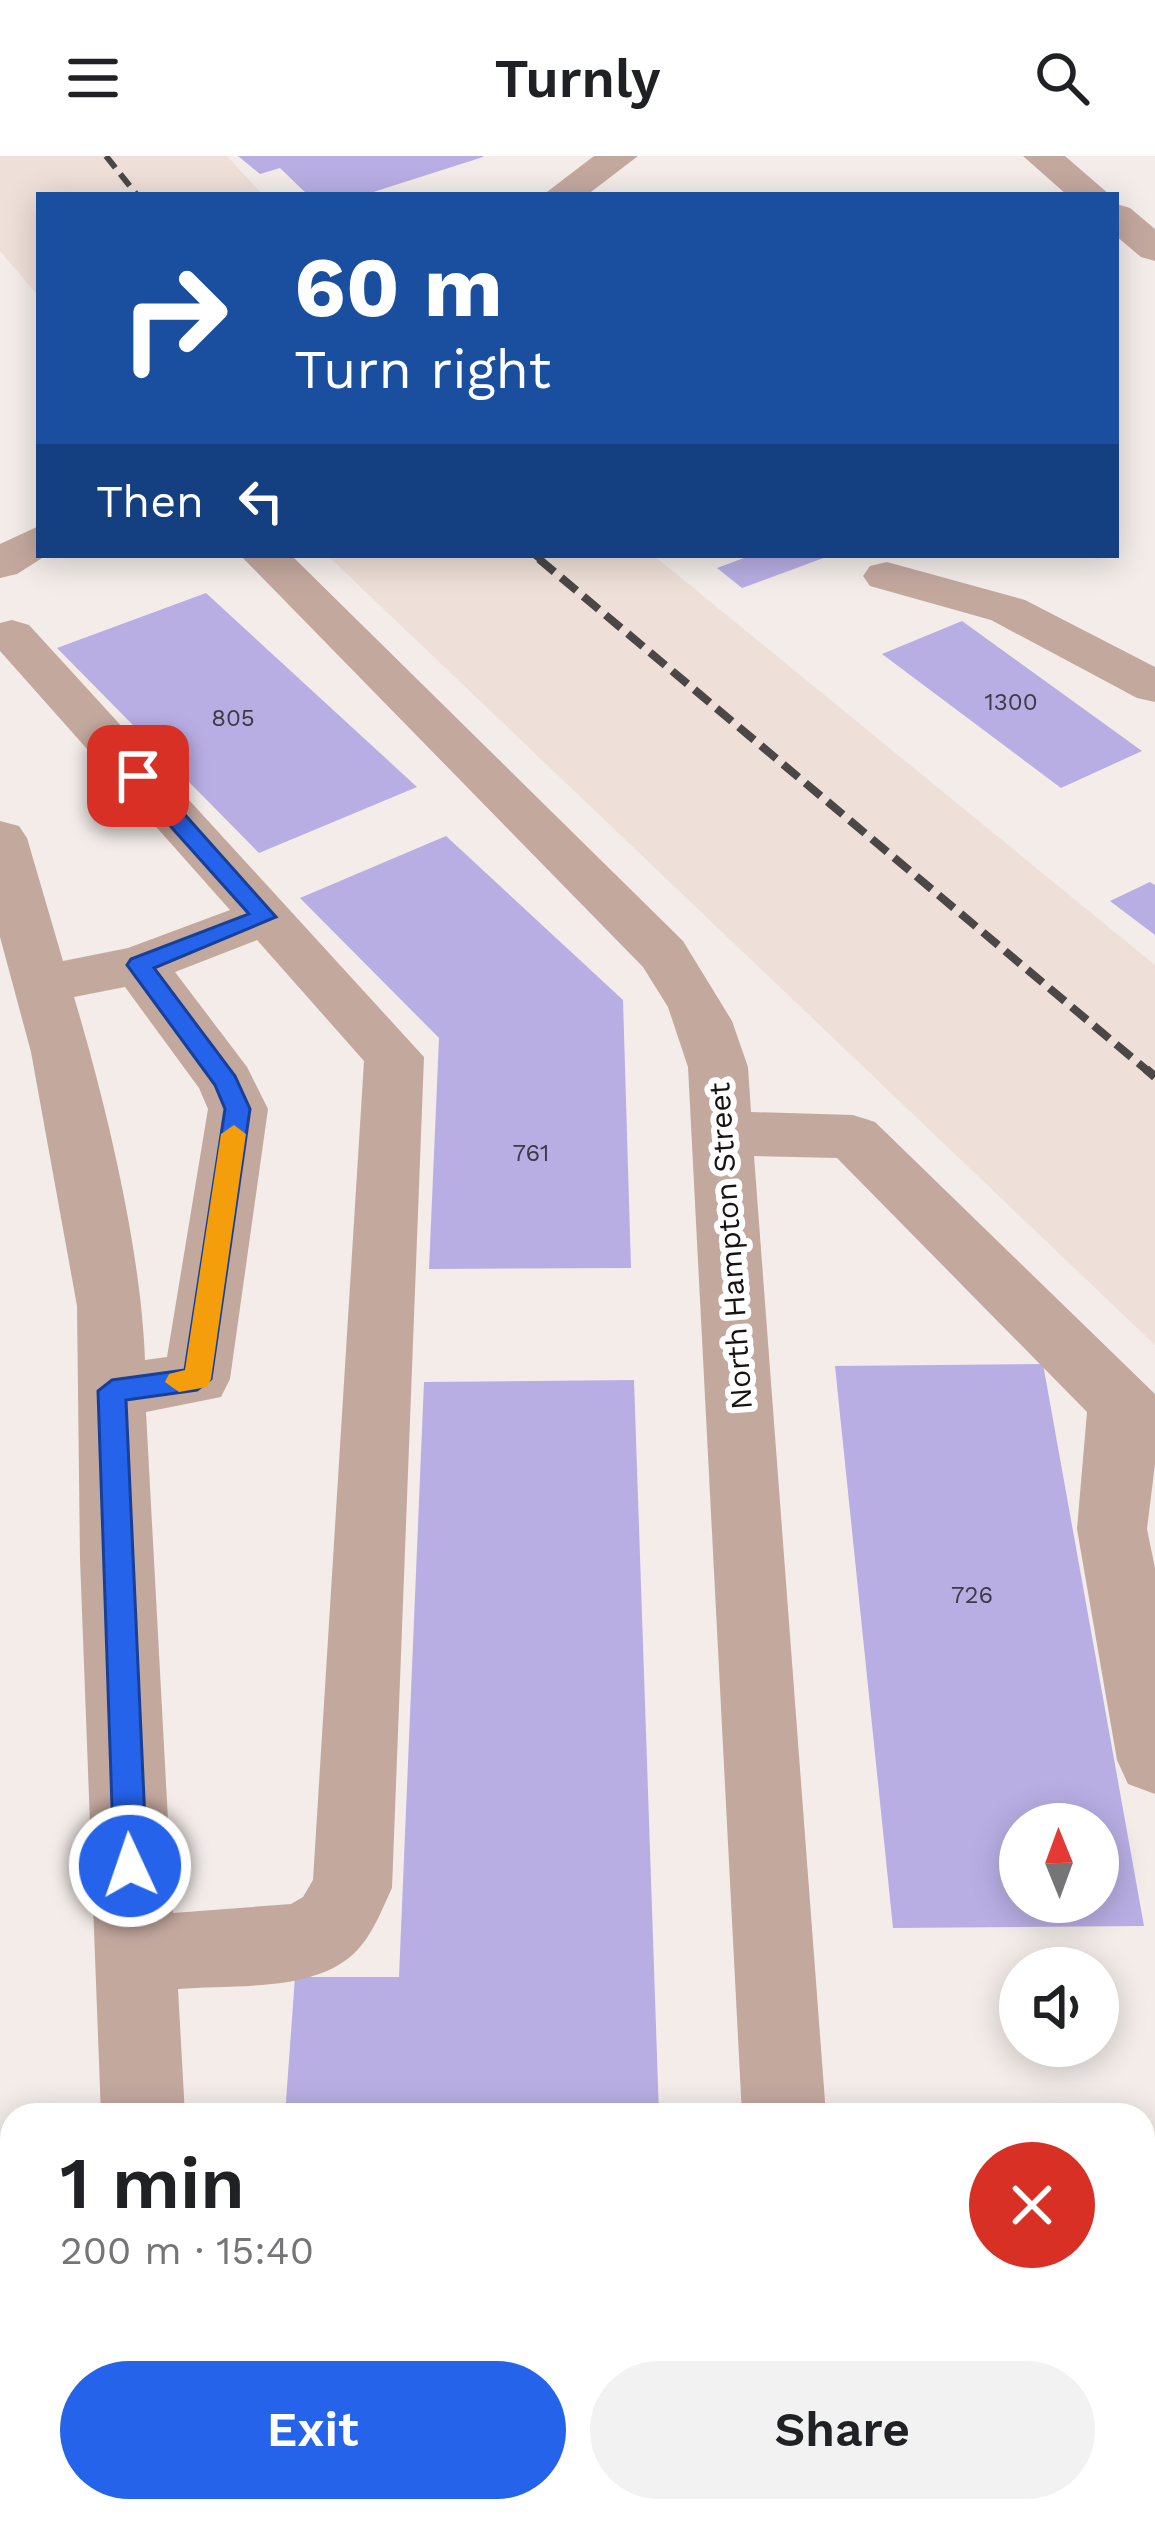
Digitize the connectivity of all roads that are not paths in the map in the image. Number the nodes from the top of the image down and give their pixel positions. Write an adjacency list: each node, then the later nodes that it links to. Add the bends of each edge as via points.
1 (620, 156): 3 (street)
2 (1042, 156): 4 (street)
3 (566, 192)
4 (1087, 192)
5 (1119, 219): 6 (street)
6 (1155, 249)
7 (36, 541): 9 (street)
8 (267, 558): 17 (street, North Hampton Street, via 692,989 718,1066)
9 (0, 564)
10 (886, 576): 12 (street, via 1008,610)
11 (12, 635): 14 (street)
12 (1155, 687)
13 (0, 838): 16 (street)
14 (264, 917): 15 (street); 21 (street, via 394,1057 352,1888 331,1923 303,1941)
15 (139, 965): 16 (street); 18 (street, via 238,1109 197,1379)
16 (43, 984): 18 (street, via 110,1306)
17 (722, 1132): 19 (street, via 853,1137); 23 (street, North Hampton Street)
18 (112, 1391): 21 (street)
19 (1138, 1420): 20 (street, via 1112,1529)
20 (1155, 1760)
21 (135, 1954): 22 (street)
22 (141, 2103)
23 (783, 2103)

